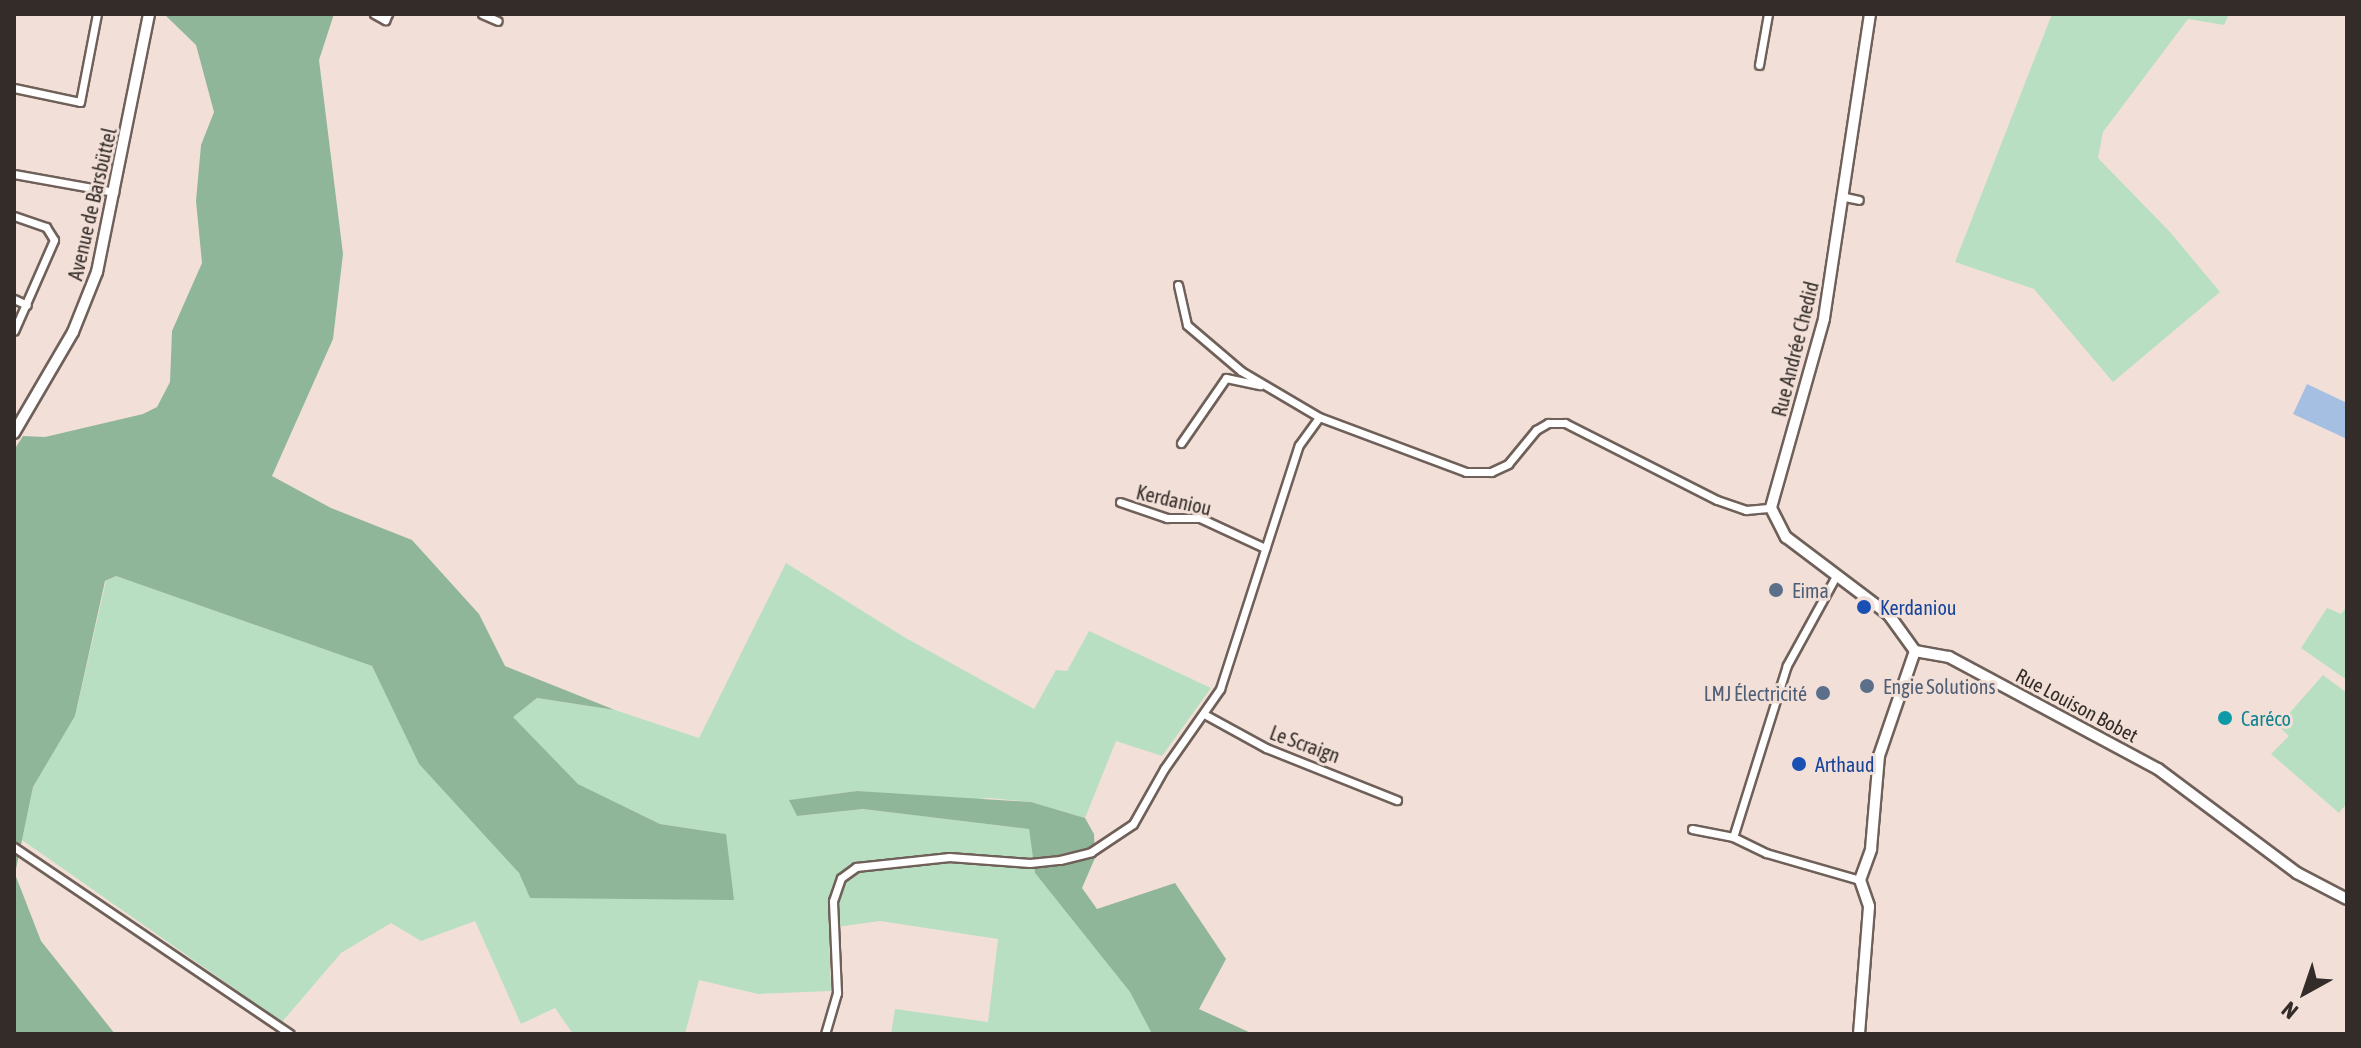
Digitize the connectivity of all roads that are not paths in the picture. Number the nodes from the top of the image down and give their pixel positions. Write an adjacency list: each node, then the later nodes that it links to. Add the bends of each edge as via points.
1 (97, 14): 10 (street, via 80,102)
2 (149, 14): 12 (street, Avenue de Barsbüttel)
3 (374, 14): 7 (street)
4 (482, 14): 8 (street)
5 (1768, 14): 9 (street)
6 (1870, 14): 13 (street, Rue Andrée Chedid)
7 (386, 17)
8 (498, 21)
9 (1759, 65)
10 (14, 88)
11 (14, 174): 12 (street)
12 (116, 192): 22 (street, Avenue de Barsbüttel, via 97,272 78,322)
13 (1845, 197): 14 (street); 25 (street, Rue Andrée Chedid, via 1824,319)
14 (1859, 200)
15 (14, 216): 18 (street, via 46,227 54,240)
16 (1178, 285): 20 (street, via 1187,325)
17 (14, 299): 18 (street)
18 (27, 305): 19 (street)
19 (14, 331)
20 (1266, 385): 21 (street); 23 (street, via 1226,378)
21 (1319, 417): 25 (street, via 1466,472 1491,472 1508,464 1536,430 1565,423 1717,500 1746,510); 26 (street, via 1299,445)
22 (14, 433)
23 (1181, 443)
24 (1120, 502): 26 (street, Kerdaniou, via 1167,518 1200,518)
25 (1771, 508): 27 (street, via 1786,537)
26 (1265, 548): 29 (street, via 1220,689)
27 (1836, 576): 28 (street, via 1900,625); 32 (street, via 1787,665)
28 (1915, 651): 34 (street, via 1879,756 1871,849); 35 (street, Rue Louison Bobet, via 1949,657 2158,769 2297,873)
29 (1204, 714): 30 (street, Le Scraign, via 1266,748); 37 (street, via 1133,824 1091,852 1030,863 949,857 873,863 841,878 833,901 837,993)
30 (1397, 800)
31 (1692, 829): 32 (street)
32 (1733, 837): 34 (street, via 1766,853)
33 (14, 847): 36 (street)
34 (1860, 880): 38 (street, via 1869,906)
35 (2347, 899)
36 (290, 1034)
37 (825, 1034)
38 (1859, 1034)

